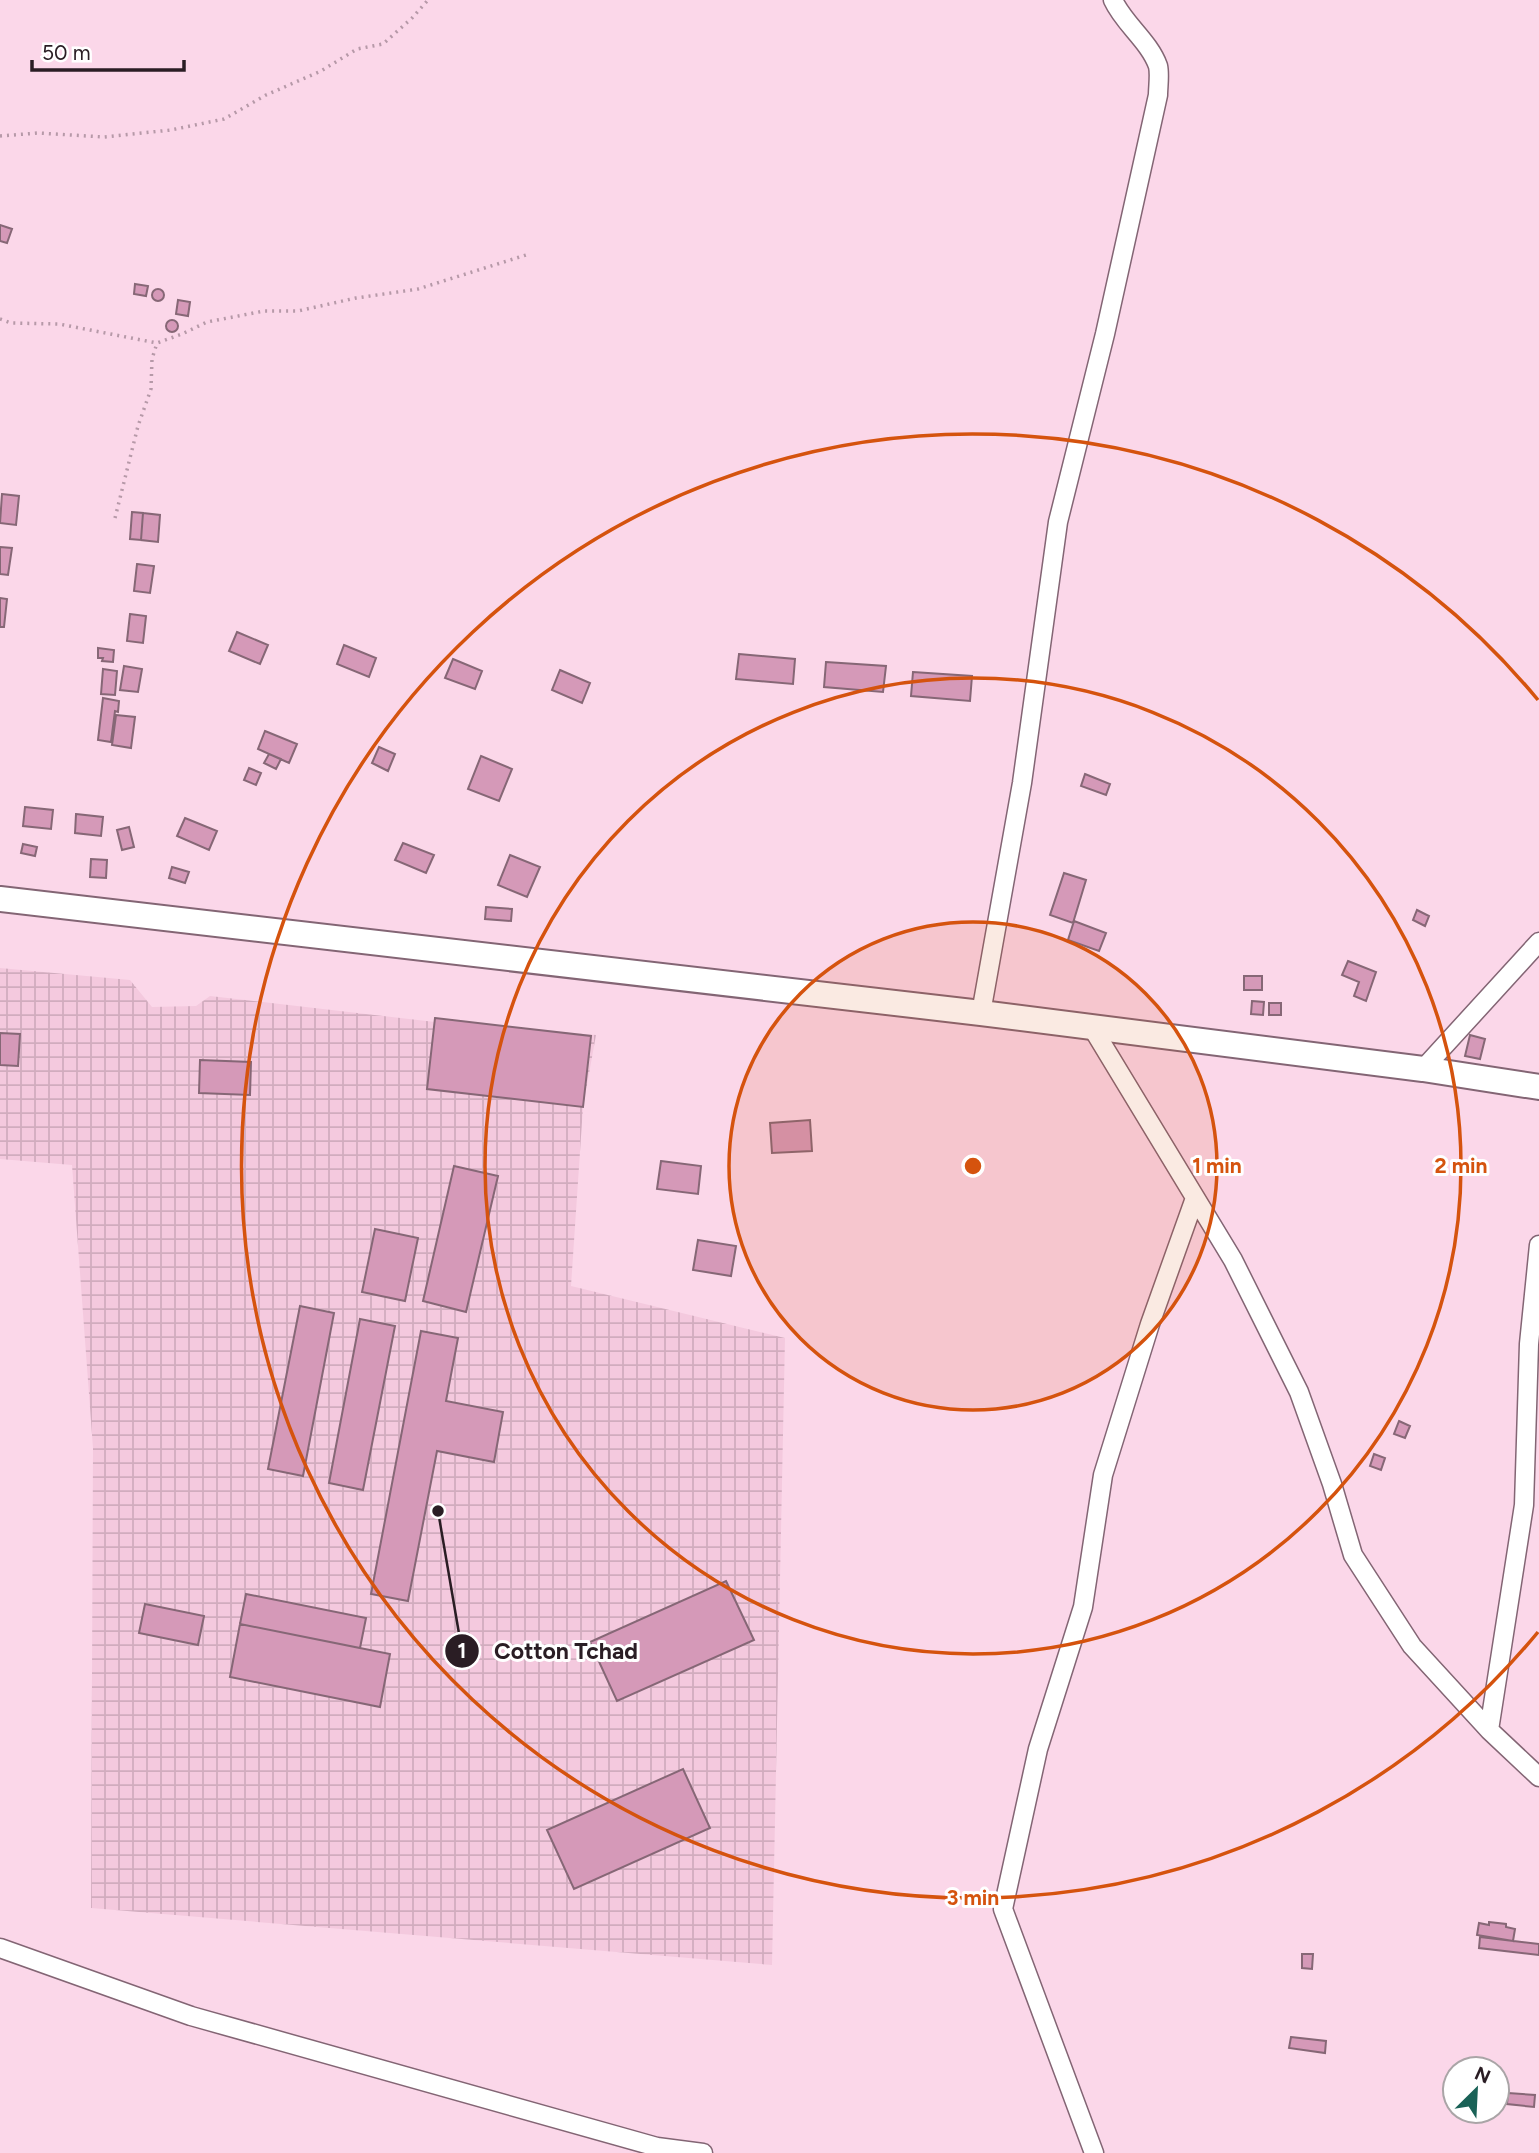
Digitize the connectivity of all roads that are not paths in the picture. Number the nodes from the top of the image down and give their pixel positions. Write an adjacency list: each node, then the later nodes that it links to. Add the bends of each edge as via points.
1 (1112, 0): 4 (street, via 1158,67 1158,95 1058,522 1022,783)
2 (0, 899): 4 (main road)
3 (1539, 942): 6 (street)
4 (981, 1013): 5 (main road)
5 (1093, 1029): 6 (main road); 8 (street)
6 (1423, 1069): 7 (main road)
7 (1539, 1087)
8 (1195, 1198): 10 (street, via 1233,1261 1299,1392 1353,1555 1412,1646); 14 (street, via 1103,1475 1083,1607 1038,1749 1003,1909)
9 (1539, 1245): 10 (street, via 1528,1344 1524,1506)
10 (1489, 1730): 11 (street)
11 (1539, 1777)
12 (0, 1948): 13 (street, via 191,2016 657,2147)
13 (702, 2153)
14 (1094, 2153)

